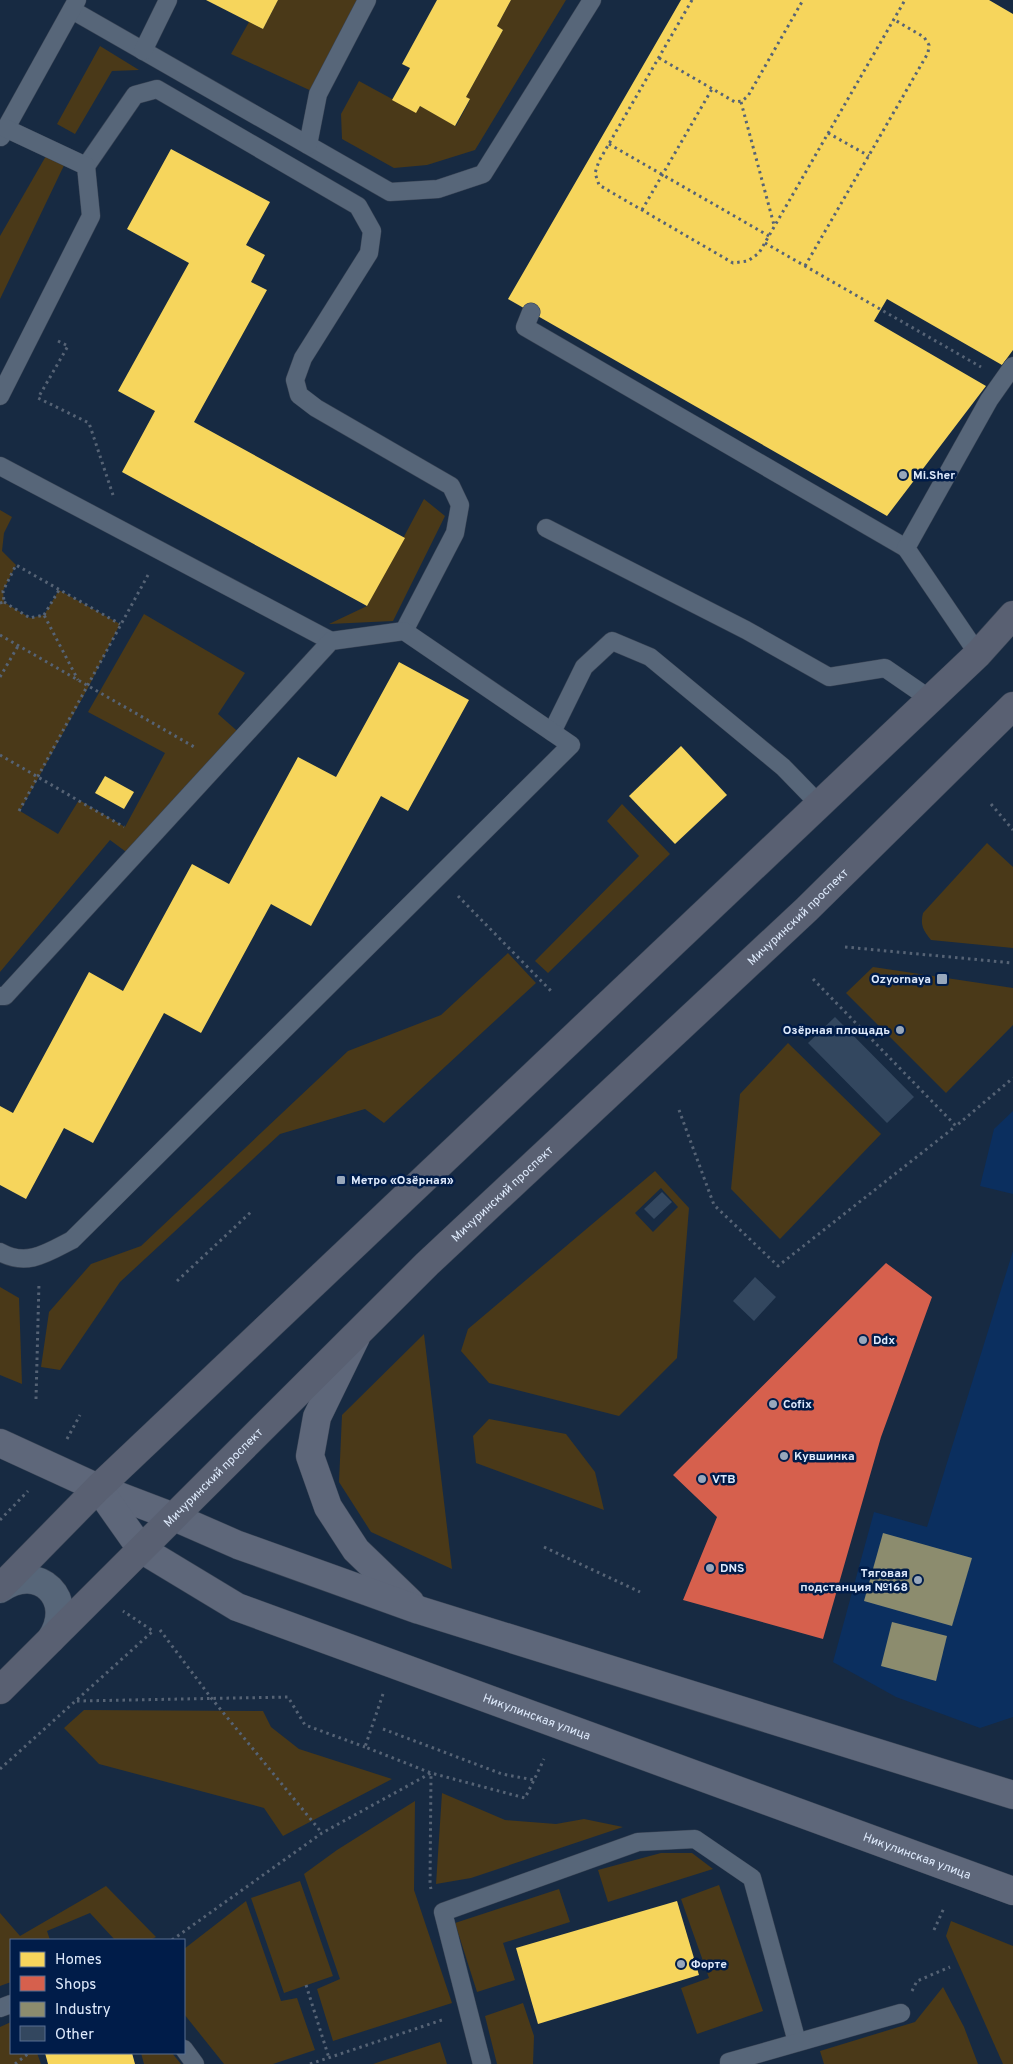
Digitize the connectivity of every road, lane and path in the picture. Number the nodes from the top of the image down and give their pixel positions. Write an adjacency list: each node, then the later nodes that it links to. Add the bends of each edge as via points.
1 (168, 0): 9 (lane)
2 (367, 0): 17 (lane, via 318,94)
3 (592, 0): 17 (lane, via 483,174 438,189 390,192)
4 (692, 0): 10 (path)
5 (803, 0): 12 (path, via 748,96)
6 (905, 0): 8 (path)
7 (74, 5): 9 (lane); 13 (lane)
8 (894, 20): 15 (path); 18 (path, via 924,37 929,49)
9 (144, 51): 17 (lane)
10 (659, 58): 11 (path); 16 (path)
11 (712, 89): 12 (path); 20 (path)
12 (741, 102): 22 (path)
13 (7, 106): 14 (lane)
14 (3, 133): 19 (lane)
15 (828, 133): 18 (path); 22 (path)
16 (609, 144): 20 (path); 21 (path, via 596,168 597,182)
17 (308, 145)
18 (869, 156): 25 (path)
19 (86, 166): 27 (lane, via 91,216); 41 (lane, via 135,95 157,89 358,206 372,231 369,253 303,358 295,380 299,395 316,408 451,486 460,505 455,534)
20 (663, 174): 21 (path); 23 (path)
21 (642, 210): 24 (path, via 733,263 754,257)
22 (774, 226): 23 (path)
23 (769, 236): 24 (path)
24 (765, 243): 25 (path)
25 (805, 266): 28 (path)
26 (531, 312): 34 (lane, via 525,327)
27 (34, 328): 30 (lane); 33 (path, via 68,346 38,398 89,423)
28 (960, 355)
29 (1013, 366): 34 (lane, via 989,400)
30 (0, 396)
31 (0, 466): 33 (lane)
32 (546, 528): 49 (lane, via 746,630 829,677 885,668)
33 (127, 534): 35 (lane)
34 (906, 548): 45 (lane)
35 (162, 552): 40 (path); 43 (lane)
36 (59, 590): 37 (path, via 16,565 3,591); 38 (path); 40 (path)
37 (2, 602): 38 (path, via 30,618)
38 (44, 615): 47 (path)
39 (1013, 616): 45 (main road)
40 (120, 624): 48 (path)
41 (404, 631): 43 (lane); 51 (lane)
42 (0, 635): 44 (path)
43 (331, 641): 53 (lane)
44 (18, 646): 46 (path); 47 (path)
45 (978, 654): 49 (main road)
46 (0, 677)
47 (78, 680): 48 (path)
48 (90, 686): 53 (path); 54 (path)
49 (930, 699): 55 (main road)
50 (1013, 706): 73 (main road, Мичуринский проспект, via 807,909 434,1258)
51 (552, 732): 55 (lane, via 584,667 612,641 650,657 783,767); 60 (lane, via 571,745)
52 (0, 755): 54 (path)
53 (220, 763): 59 (lane)
54 (38, 776): 57 (path); 59 (path)
55 (819, 804): 76 (main road)
56 (991, 804): 58 (path)
57 (19, 811)
58 (1013, 830)
59 (148, 841): 65 (lane, via 6,996)
60 (439, 877): 64 (path); 71 (lane, via 72,1240)
61 (844, 948): 62 (path)
62 (1013, 963)
63 (813, 979): 68 (path)
64 (552, 992)
65 (0, 996)
66 (1013, 1078): 68 (path)
67 (679, 1110): 68 (path, via 714,1205 778,1266)
68 (956, 1126)
69 (252, 1212): 72 (path)
70 (0, 1252): 71 (lane, via 13,1259)
71 (40, 1257): 74 (path)
72 (178, 1281)
73 (357, 1335): 77 (main road, Мичуринский проспект); 82 (main road, via 317,1417 310,1456 328,1507 356,1550)
74 (36, 1399)
75 (0, 1443): 76 (main road)
76 (98, 1488): 77 (main road); 79 (main road, Никулинская улица); 80 (main road)
77 (174, 1517): 79 (main road, Мичуринский проспект); 82 (main road, via 238,1544)
78 (544, 1546): 81 (path)
79 (141, 1549): 85 (main road, Мичуринский проспект); 98 (main road, Никулинская улица, via 236,1607)
80 (0, 1588): 85 (street, via 25,1578 50,1588 58,1600 61,1614 59,1628)
81 (640, 1592)
82 (419, 1610): 96 (main road)
83 (160, 1630): 88 (path)
84 (153, 1631): 89 (path)
85 (51, 1640): 86 (main road, Мичуринский проспект)
86 (0, 1690)
87 (384, 1691): 91 (path)
88 (212, 1699): 89 (path); 91 (path, via 288,1697 305,1725); 97 (path)
89 (76, 1701): 93 (path)
90 (383, 1729): 95 (path, via 502,1774)
91 (365, 1747): 94 (path)
92 (544, 1759): 95 (path)
93 (0, 1769)
94 (431, 1773): 95 (path, via 525,1798); 97 (path); 100 (path, via 430,1885)
95 (534, 1780)
96 (1013, 1795)
97 (322, 1833): 102 (path)
98 (1013, 1891)
99 (944, 1908): 101 (path)
100 (443, 1912): 105 (lane); 107 (lane, via 638,1842 695,1838 752,1878)
101 (934, 1930)
102 (173, 1939)
103 (950, 1967): 106 (path, via 917,1981)
104 (306, 1985): 110 (path)
105 (469, 2011): 110 (path); 115 (lane)
106 (902, 2013): 107 (lane)
107 (797, 2042): 111 (lane)
108 (185, 2051): 113 (lane)
109 (28, 2054): 112 (path)
110 (329, 2058): 114 (path)
111 (726, 2063)
112 (15, 2064)
113 (195, 2064)
114 (310, 2064)
115 (482, 2064)

